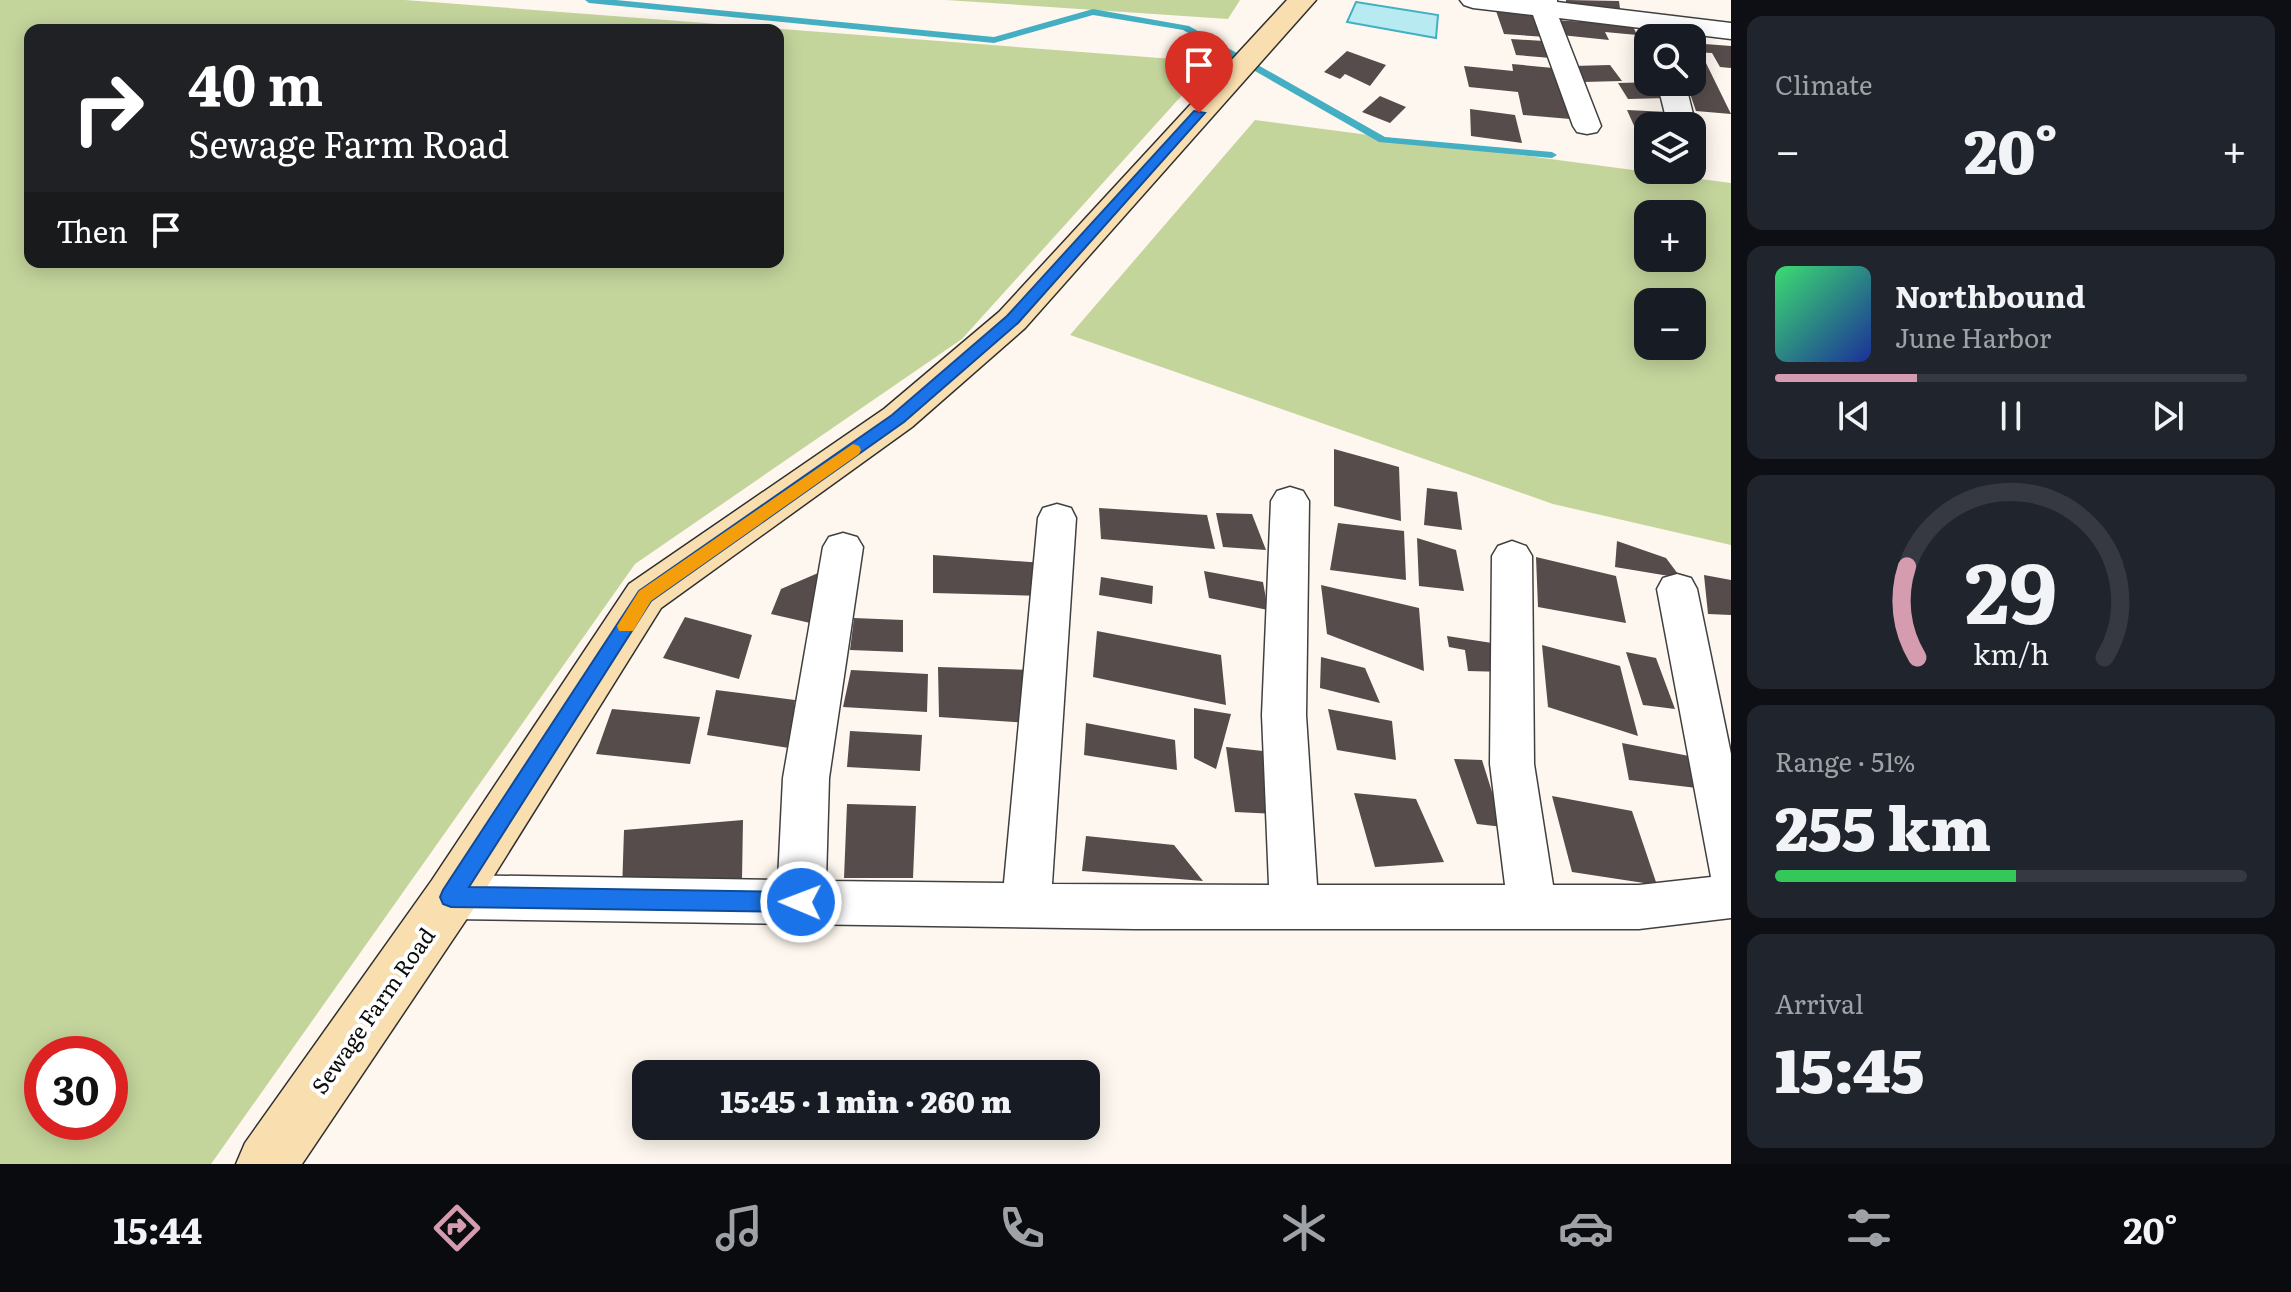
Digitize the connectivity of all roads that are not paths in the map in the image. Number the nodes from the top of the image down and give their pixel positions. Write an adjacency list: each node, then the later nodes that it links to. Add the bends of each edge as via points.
1 (1302, 0): 15 (main road, Sewage Farm Road, via 1012,320 898,418 645,596)
2 (1473, 0): 3 (street)
3 (1544, 5): 4 (street); 7 (street)
4 (1634, 25)
5 (1706, 31): 6 (street)
6 (1731, 31)
7 (1587, 126)
8 (1290, 501): 18 (street, via 1284,715)
9 (1057, 518): 17 (street)
10 (843, 547): 16 (street, via 806,778)
11 (1512, 556): 19 (street, via 1512,764)
12 (1677, 589): 13 (street)
13 (1731, 869)
14 (1731, 896): 19 (street, via 1639,907)
15 (451, 897): 16 (street); 20 (main road, Sewage Farm Road)
16 (801, 902): 17 (street)
17 (1026, 905): 18 (street)
18 (1294, 907): 19 (street)
19 (1532, 907)
20 (266, 1164)

